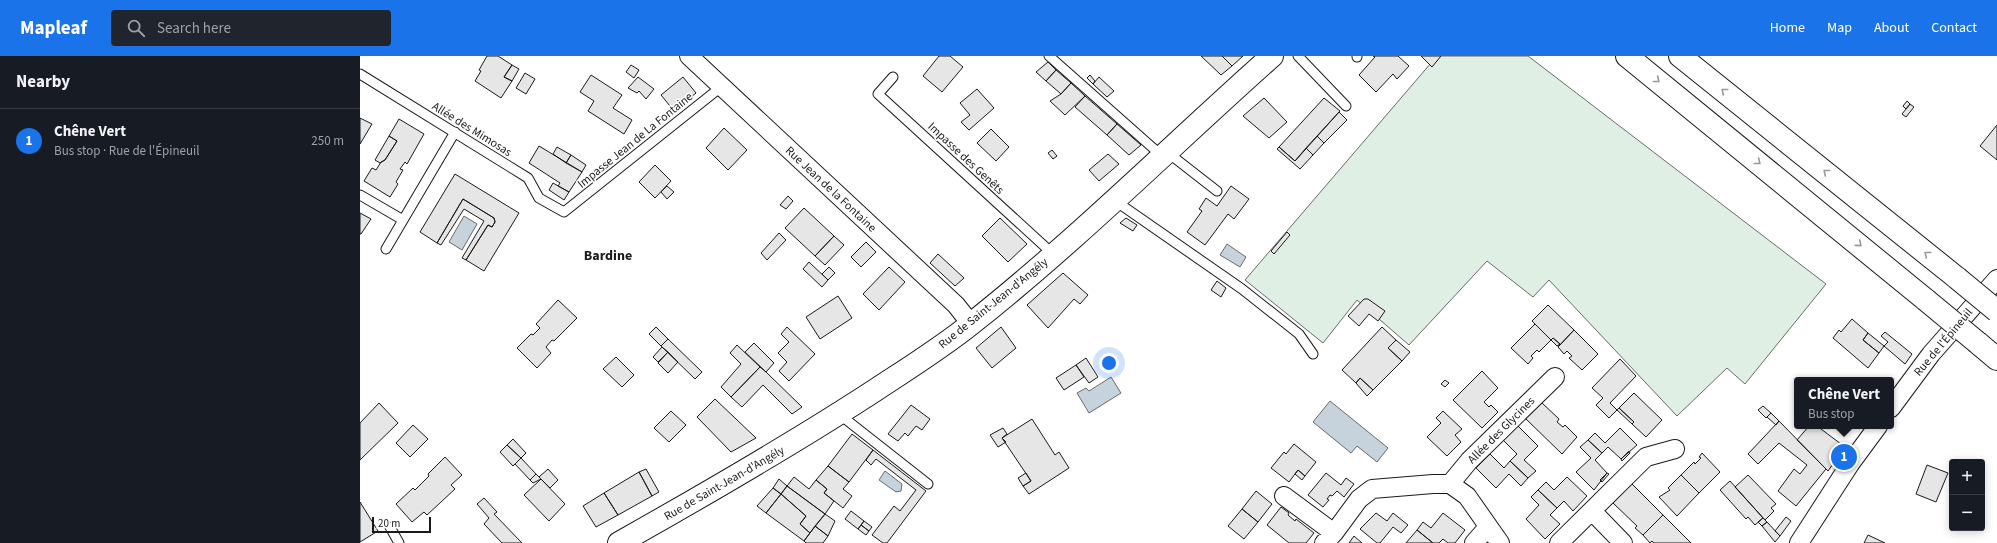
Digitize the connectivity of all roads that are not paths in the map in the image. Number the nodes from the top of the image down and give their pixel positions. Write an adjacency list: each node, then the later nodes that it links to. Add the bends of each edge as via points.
1 (689, 56): 9 (street, Rue Jean de la Fontaine)
2 (1049, 56): 12 (lane)
3 (1271, 56): 12 (main road, Rue de Saint-Jean-d'Angély)
4 (1298, 56): 10 (lane)
5 (1626, 56): 24 (main road, one-way to 24, bridge)
6 (1680, 56): 21 (main road, one-way to 6, bridge)
7 (360, 74): 11 (lane, Allée des Mimosas)
8 (893, 77): 19 (lane, Impasse des Genêts, via 878,94)
9 (721, 87): 16 (lane, Impasse Jean de La Fontaine); 22 (street, Rue Jean de la Fontaine, via 956,306)
10 (1346, 106)
11 (455, 132): 16 (lane, Allée des Mimosas, via 528,178 539,198); 17 (lane)
12 (1164, 154): 13 (lane); 15 (main road, Rue de Saint-Jean-d'Angély)
13 (1217, 191)
14 (360, 195): 17 (lane)
15 (1114, 200): 19 (main road, Rue de Saint-Jean-d'Angély); 23 (lane, via 1242,289 1299,334)
16 (564, 212)
17 (403, 220): 18 (lane)
18 (386, 249)
19 (1053, 254): 22 (main road, Rue de Saint-Jean-d'Angély)
20 (1997, 279): 26 (street, Rue de l'Épineuil, via 1931,354)
21 (1997, 311)
22 (971, 324): 27 (main road, Rue de Saint-Jean-d'Angély)
23 (1313, 354)
24 (1997, 359)
25 (1555, 377): 31 (street, Allée des Glycines, via 1469,461)
26 (1894, 404)
27 (839, 414): 30 (lane); 38 (main road, Rue de Saint-Jean-d'Angély, via 735,478)
28 (1876, 429): 43 (street)
29 (1675, 449): 33 (street, via 1646,457)
30 (928, 484)
31 (1450, 484): 35 (street, via 1467,496); 36 (street, via 1372,488 1359,499)
32 (1284, 496): 36 (street)
33 (1592, 511): 41 (street); 42 (street)
34 (390, 527): 37 (lane)
35 (1488, 527): 39 (street); 40 (street)
36 (1329, 538)
37 (399, 543)
38 (619, 543)
39 (1474, 543)
40 (1500, 543)
41 (1559, 543)
42 (1623, 543)
43 (1799, 543)

